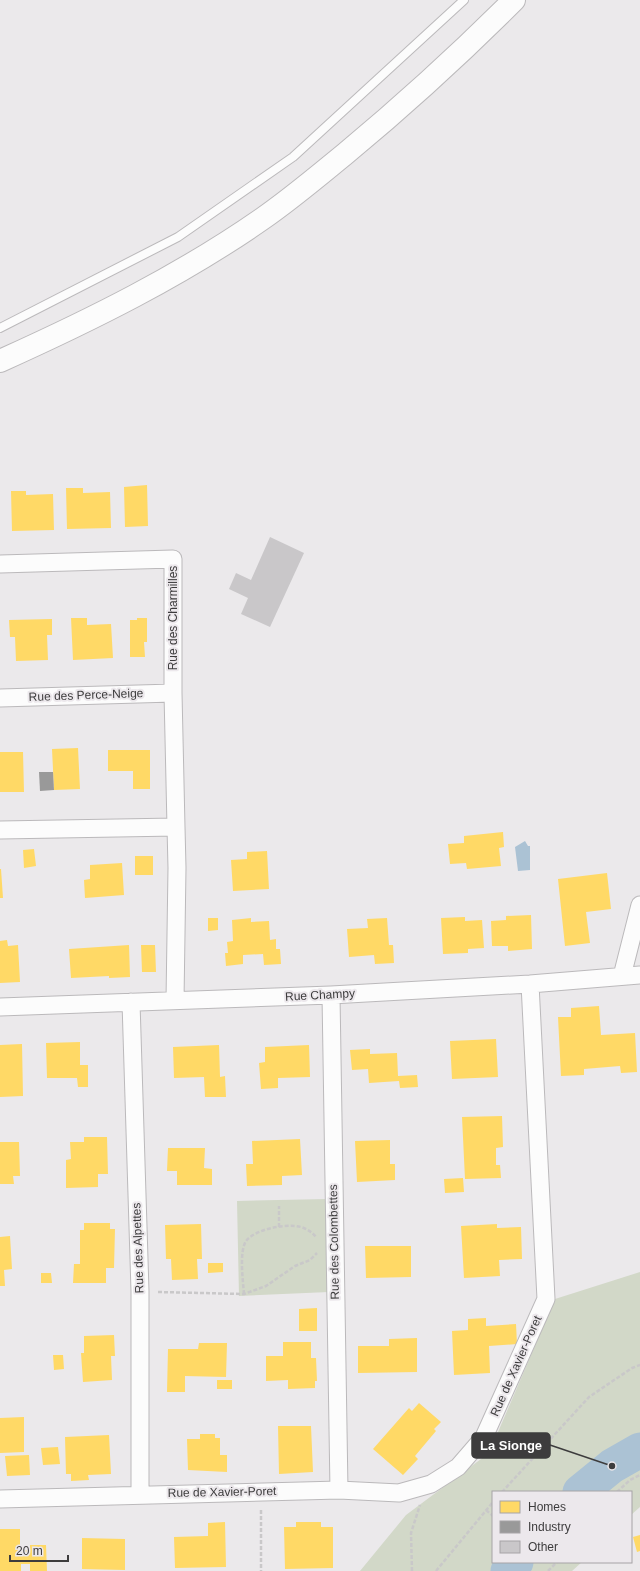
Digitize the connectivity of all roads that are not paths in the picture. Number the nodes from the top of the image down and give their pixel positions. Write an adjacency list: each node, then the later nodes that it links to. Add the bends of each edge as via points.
1 (464, 0): 3 (lane, via 293,157 178,237)
2 (514, 0): 4 (highway, via 436,76 263,218 189,266 125,303)
3 (0, 328)
4 (0, 361)
5 (0, 564): 6 (street, Rue des Charmilles, via 173,559)
6 (173, 693): 7 (street, Rue des Perce-Neige); 8 (street, Rue des Charmilles)
7 (0, 698)
8 (176, 827): 9 (street); 15 (street, Rue des Charmilles)
9 (0, 830)
10 (640, 905): 12 (street)
11 (640, 975): 12 (street, Rue Champy)
12 (622, 976): 13 (street, Rue Champy)
13 (530, 984): 14 (street, Rue Champy); 18 (street, Rue de Xavier-Poret, via 546,1299 484,1437 458,1467 431,1484 399,1493)
14 (331, 995): 15 (street, Rue Champy); 18 (street, Rue des Colombettes, via 329,1246)
15 (175, 1000): 16 (street, Rue Champy)
16 (131, 1002): 17 (street, Rue Champy); 19 (street, Rue des Alpettes, via 140,1291)
17 (0, 1007)
18 (339, 1490): 19 (street, Rue de Xavier-Poret)
19 (140, 1494): 20 (street, Rue de Xavier-Poret)
20 (0, 1499)

